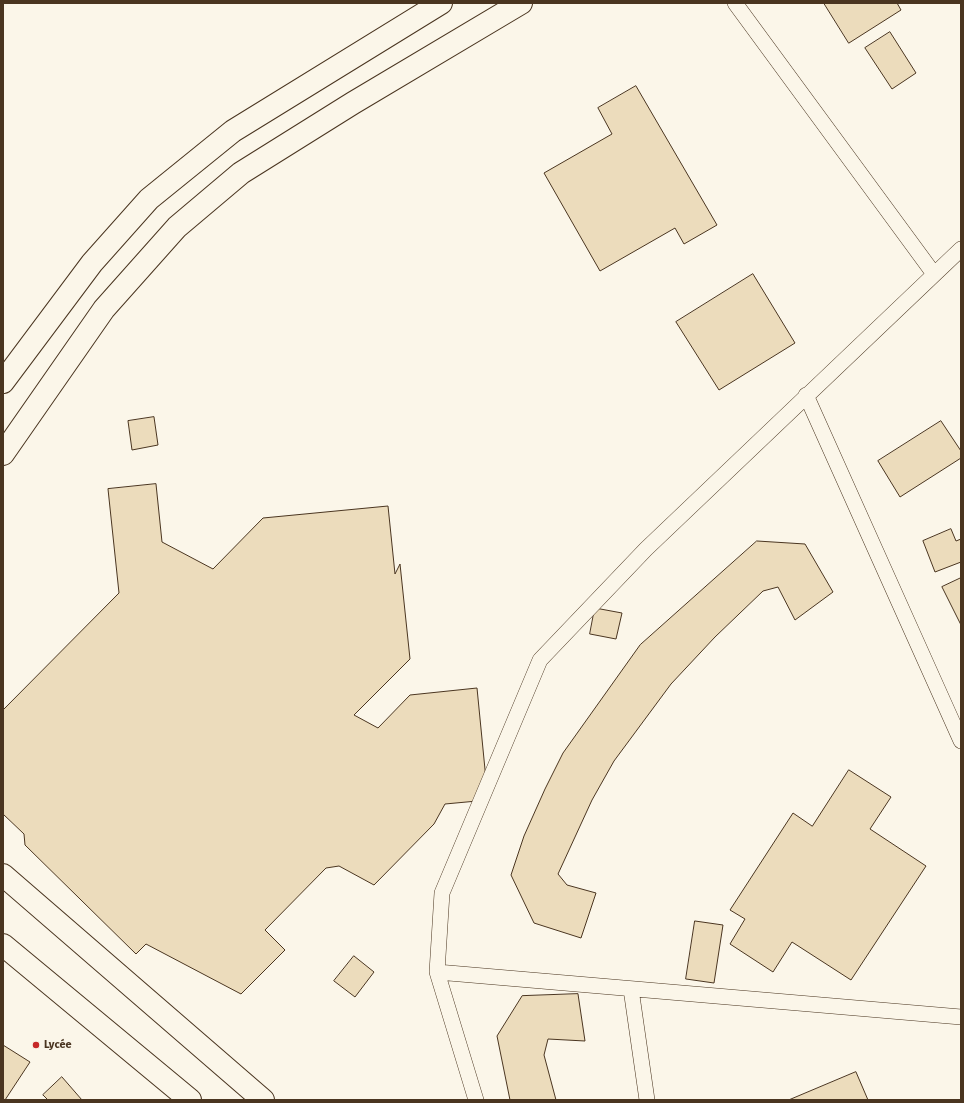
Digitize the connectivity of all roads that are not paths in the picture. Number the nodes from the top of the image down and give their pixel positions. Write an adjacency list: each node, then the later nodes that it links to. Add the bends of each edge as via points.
1 (441, 3): 6 (street, via 233,131 149,199 92,262)
2 (521, 3): 8 (street, via 353,102 241,174 178,226 104,310)
3 (735, 3): 5 (lane)
4 (961, 249): 5 (lane)
5 (934, 274): 7 (lane)
6 (3, 382)
7 (806, 395): 9 (lane); 12 (lane, via 646,549 540,660 442,893)
8 (3, 454)
9 (961, 741)
10 (3, 875): 16 (street)
11 (3, 945): 15 (street)
12 (437, 972): 13 (lane); 17 (lane)
13 (631, 988): 14 (lane); 18 (lane)
14 (961, 1017)
15 (190, 1100)
16 (264, 1100)
17 (476, 1100)
18 (646, 1100)

